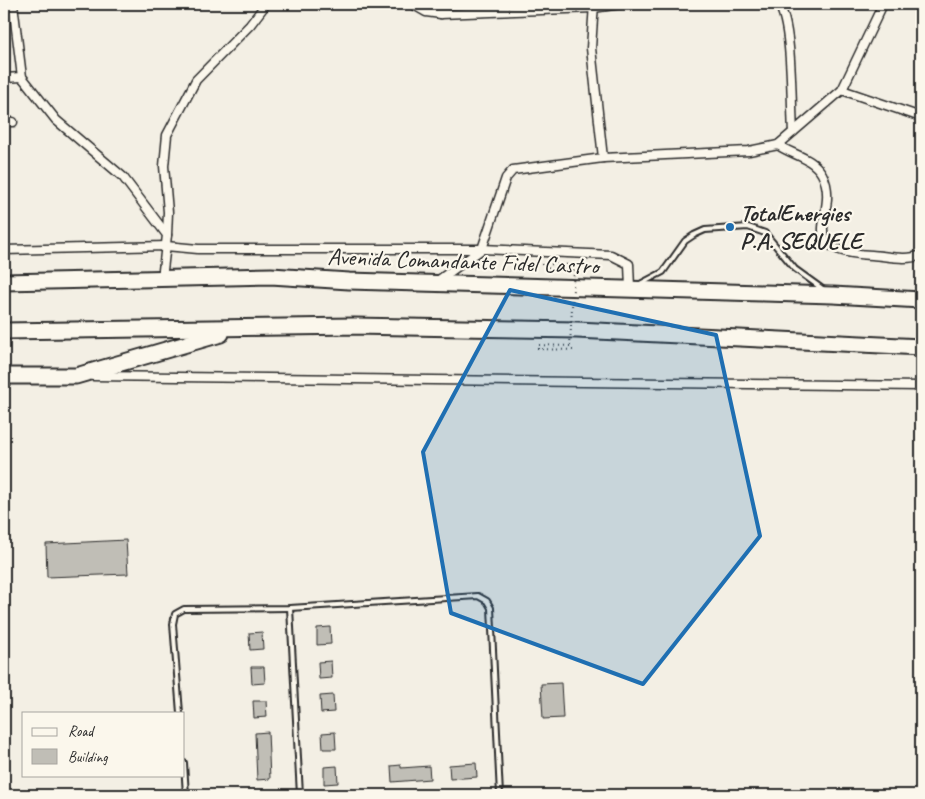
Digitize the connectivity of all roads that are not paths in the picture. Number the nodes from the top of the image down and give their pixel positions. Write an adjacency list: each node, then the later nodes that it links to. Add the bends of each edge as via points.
1 (13, 4): 10 (street)
2 (266, 4): 19 (street, via 196,80 167,135 164,166)
3 (412, 4): 9 (street, via 426,12)
4 (446, 4): 9 (street)
5 (620, 4): 8 (street)
6 (778, 4): 16 (street, via 787,28)
7 (882, 4): 12 (street)
8 (594, 6): 9 (street); 18 (street, via 591,48)
9 (441, 14)
10 (22, 77): 11 (street); 19 (street, via 56,120 123,177)
11 (4, 78)
12 (842, 90): 13 (street); 16 (street)
13 (921, 117)
14 (4, 122): 15 (street)
15 (13, 122)
16 (793, 132): 17 (street)
17 (778, 145): 18 (street, via 750,151); 23 (street, via 815,165 822,174 826,189 822,232 826,242 835,250 860,255)
18 (603, 158): 21 (street, via 514,170 506,178)
19 (167, 235): 20 (street)
20 (166, 246): 21 (street, via 198,250); 22 (street); 24 (street)
21 (482, 249): 26 (street); 27 (street, via 611,255 629,264)
22 (4, 250)
23 (921, 255)
24 (162, 279): 25 (highway, Avenida Comandante Fidel Castro); 26 (highway, Avenida Comandante Fidel Castro, via 271,276)
25 (4, 282)
26 (435, 283): 27 (highway, Avenida Comandante Fidel Castro)
27 (630, 288): 28 (highway, Avenida Comandante Fidel Castro); 28 (lane, via 663,272 685,241 705,230 748,227 765,233 795,269)
28 (833, 295): 29 (highway, Avenida Comandante Fidel Castro)
29 (921, 300)
30 (238, 328): 31 (highway); 32 (highway, via 354,326 577,330); 34 (highway)
31 (4, 331)
32 (921, 346)
33 (4, 376): 34 (highway)
34 (76, 376): 35 (street)
35 (921, 386)
36 (290, 608): 37 (lane, via 184,609 175,614); 40 (lane); 41 (lane, via 478,596 487,600 492,608)
37 (180, 712)
38 (185, 776): 39 (lane)
39 (186, 795)
40 (300, 795)
41 (500, 795)

